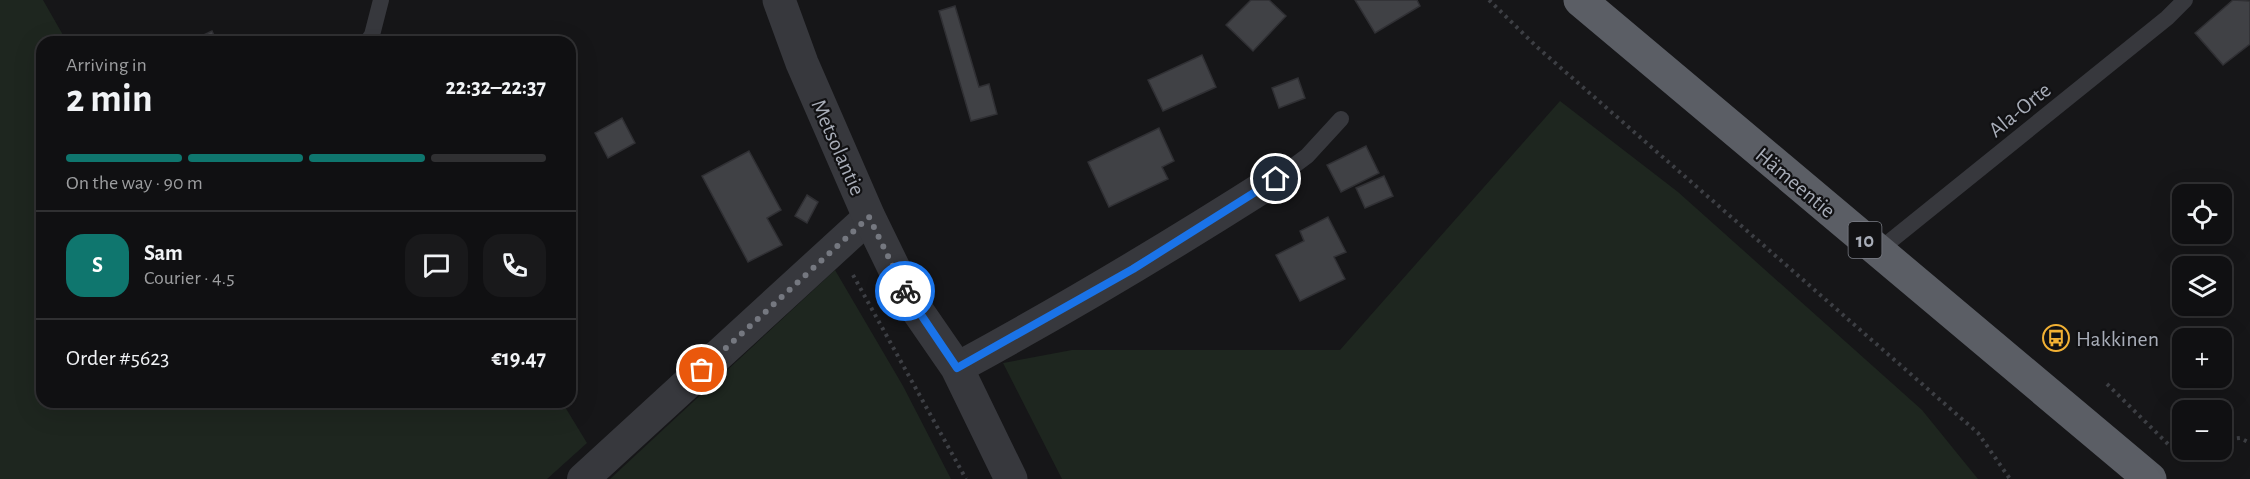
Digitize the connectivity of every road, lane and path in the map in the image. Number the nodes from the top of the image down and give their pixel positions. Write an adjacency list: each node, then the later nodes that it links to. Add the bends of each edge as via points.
1 (381, 0): 6 (lane)
2 (779, 0): 9 (street, Metsolantie)
3 (1489, 0): 20 (path, via 1537,47 1978,433)
4 (1580, 0): 11 (highway, Hämeentie / 10)
5 (2185, 0): 11 (lane, Ala-Orte)
6 (371, 36)
7 (1341, 119): 8 (lane, via 1307,156)
8 (1276, 179): 12 (street, via 1064,310)
9 (869, 217): 10 (street); 12 (street, Metsolantie, via 908,297)
10 (838, 246): 17 (street); 18 (path)
11 (1878, 251): 21 (highway, Hämeentie / 10)
12 (957, 368): 19 (street, Metsolantie)
13 (2107, 384): 16 (path)
14 (2232, 439): 15 (path)
15 (2250, 443)
16 (2172, 445)
17 (583, 479)
18 (966, 479)
19 (1011, 479)
20 (2010, 479)
21 (2150, 479)

